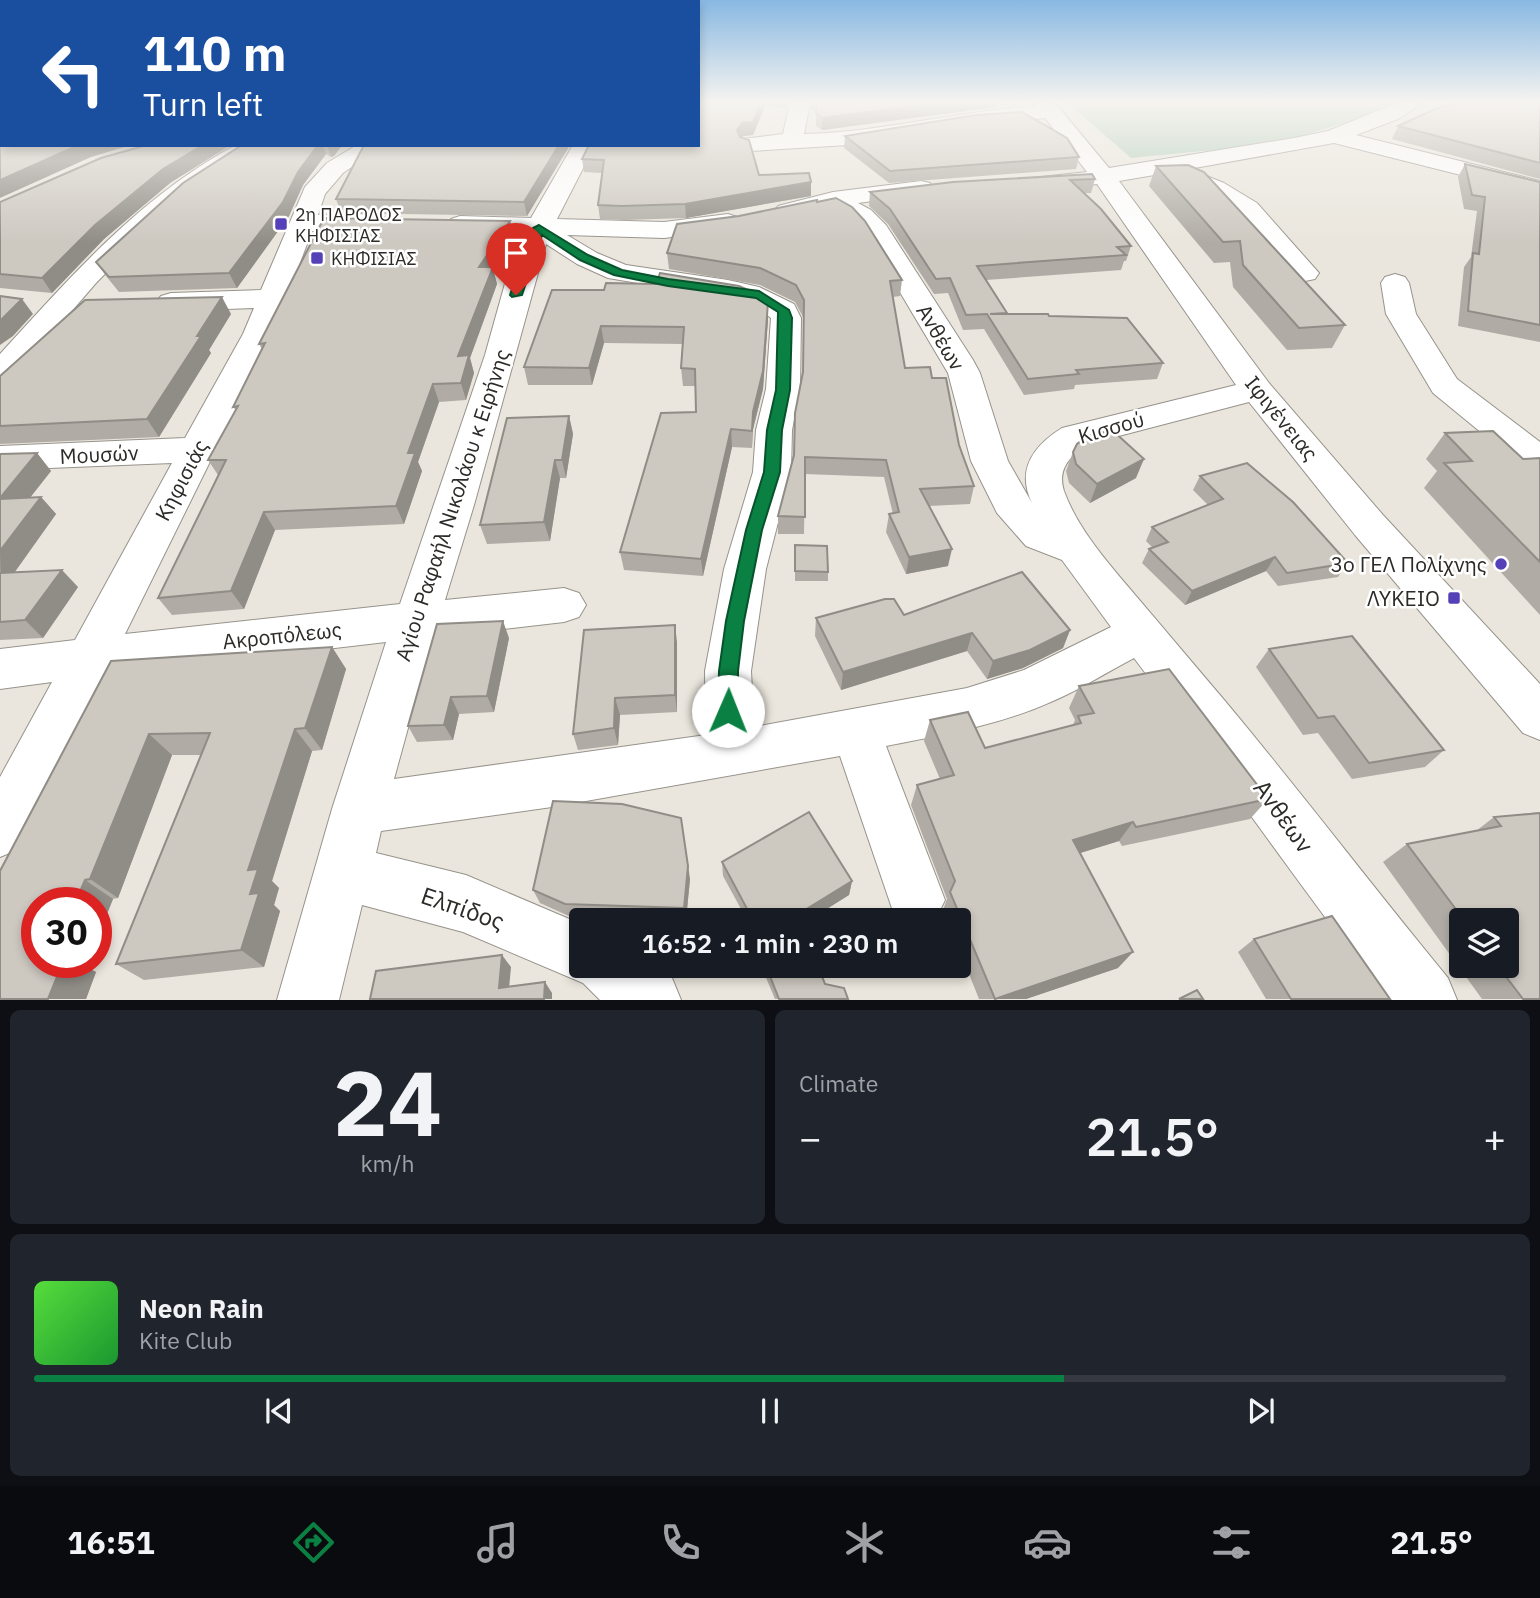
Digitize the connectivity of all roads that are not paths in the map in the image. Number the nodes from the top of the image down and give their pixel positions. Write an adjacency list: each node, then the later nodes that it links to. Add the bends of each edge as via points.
1 (244, 150): 23 (street, via 214,165 141,220)
2 (365, 150): 14 (street, Κηφισιάς, via 324,178)
3 (581, 150): 16 (street, Αγίου Ραφαήλ Νικολάου κ Ειρήνης)
4 (1082, 150): 8 (street, Ιφιγένειας)
5 (1268, 150): 7 (street)
6 (1388, 150): 11 (street)
7 (1163, 167): 8 (street); 17 (street, via 1215,188 1248,208)
8 (1103, 176): 9 (street); 25 (street, Ιφιγένειας)
9 (1019, 184)
10 (951, 186): 12 (street)
11 (1540, 188)
12 (833, 199): 16 (street, via 685,229); 29 (street, Ανθέων, via 862,215 877,231 957,360 990,462 1016,509 1040,535)
13 (398, 222): 14 (street)
14 (300, 223): 19 (street, Κηφισιάς)
15 (437, 223): 16 (street)
16 (539, 228): 31 (street, Αγίου Ραφαήλ Νικολάου κ Ειρήνης); 37 (street, via 618,272 759,295 783,310 786,318 783,390 774,430 772,472 745,569 729,671)
17 (1305, 274)
18 (1395, 283): 28 (street, via 1401,314 1445,386)
19 (274, 298): 21 (street); 26 (street, Κηφισιάς)
20 (26, 303): 23 (street)
21 (150, 303)
22 (95, 305): 23 (street)
23 (61, 306): 24 (street)
24 (0, 373)
25 (1257, 390): 29 (street, Κισσού, via 1103,426 1061,445 1048,462 1044,482 1058,520); 35 (street, Ιφιγένειας)
26 (197, 450): 27 (street, Μουσών); 33 (street, Κηφισιάς)
27 (0, 458)
28 (1540, 461)
29 (1076, 548): 32 (street, Κισσού)
30 (564, 606): 31 (street, Ακροπόλεως)
31 (415, 621): 33 (street, Ακροπόλεως); 38 (street, Αγίου Ραφαήλ Νικολάου κ Ειρήνης)
32 (1141, 634): 36 (street, via 1011,697); 46 (street, Ανθέων)
33 (88, 659): 34 (street, Ακροπόλεως); 39 (street, Κηφισιάς)
34 (0, 669)
35 (1540, 718)
36 (856, 731): 37 (street); 41 (street)
37 (730, 754): 38 (street)
38 (358, 809): 40 (street, Αγίου Ραφαήλ Νικολάου κ Ειρήνης)
39 (0, 830)
40 (341, 872): 42 (street, Ελπίδος, via 466,904); 44 (street, Αγίου Ραφαήλ Νικολάου κ Ειρήνης)
41 (916, 900)
42 (569, 949)
43 (622, 978): 45 (street)
44 (308, 999)
45 (650, 999)
46 (1426, 999)

